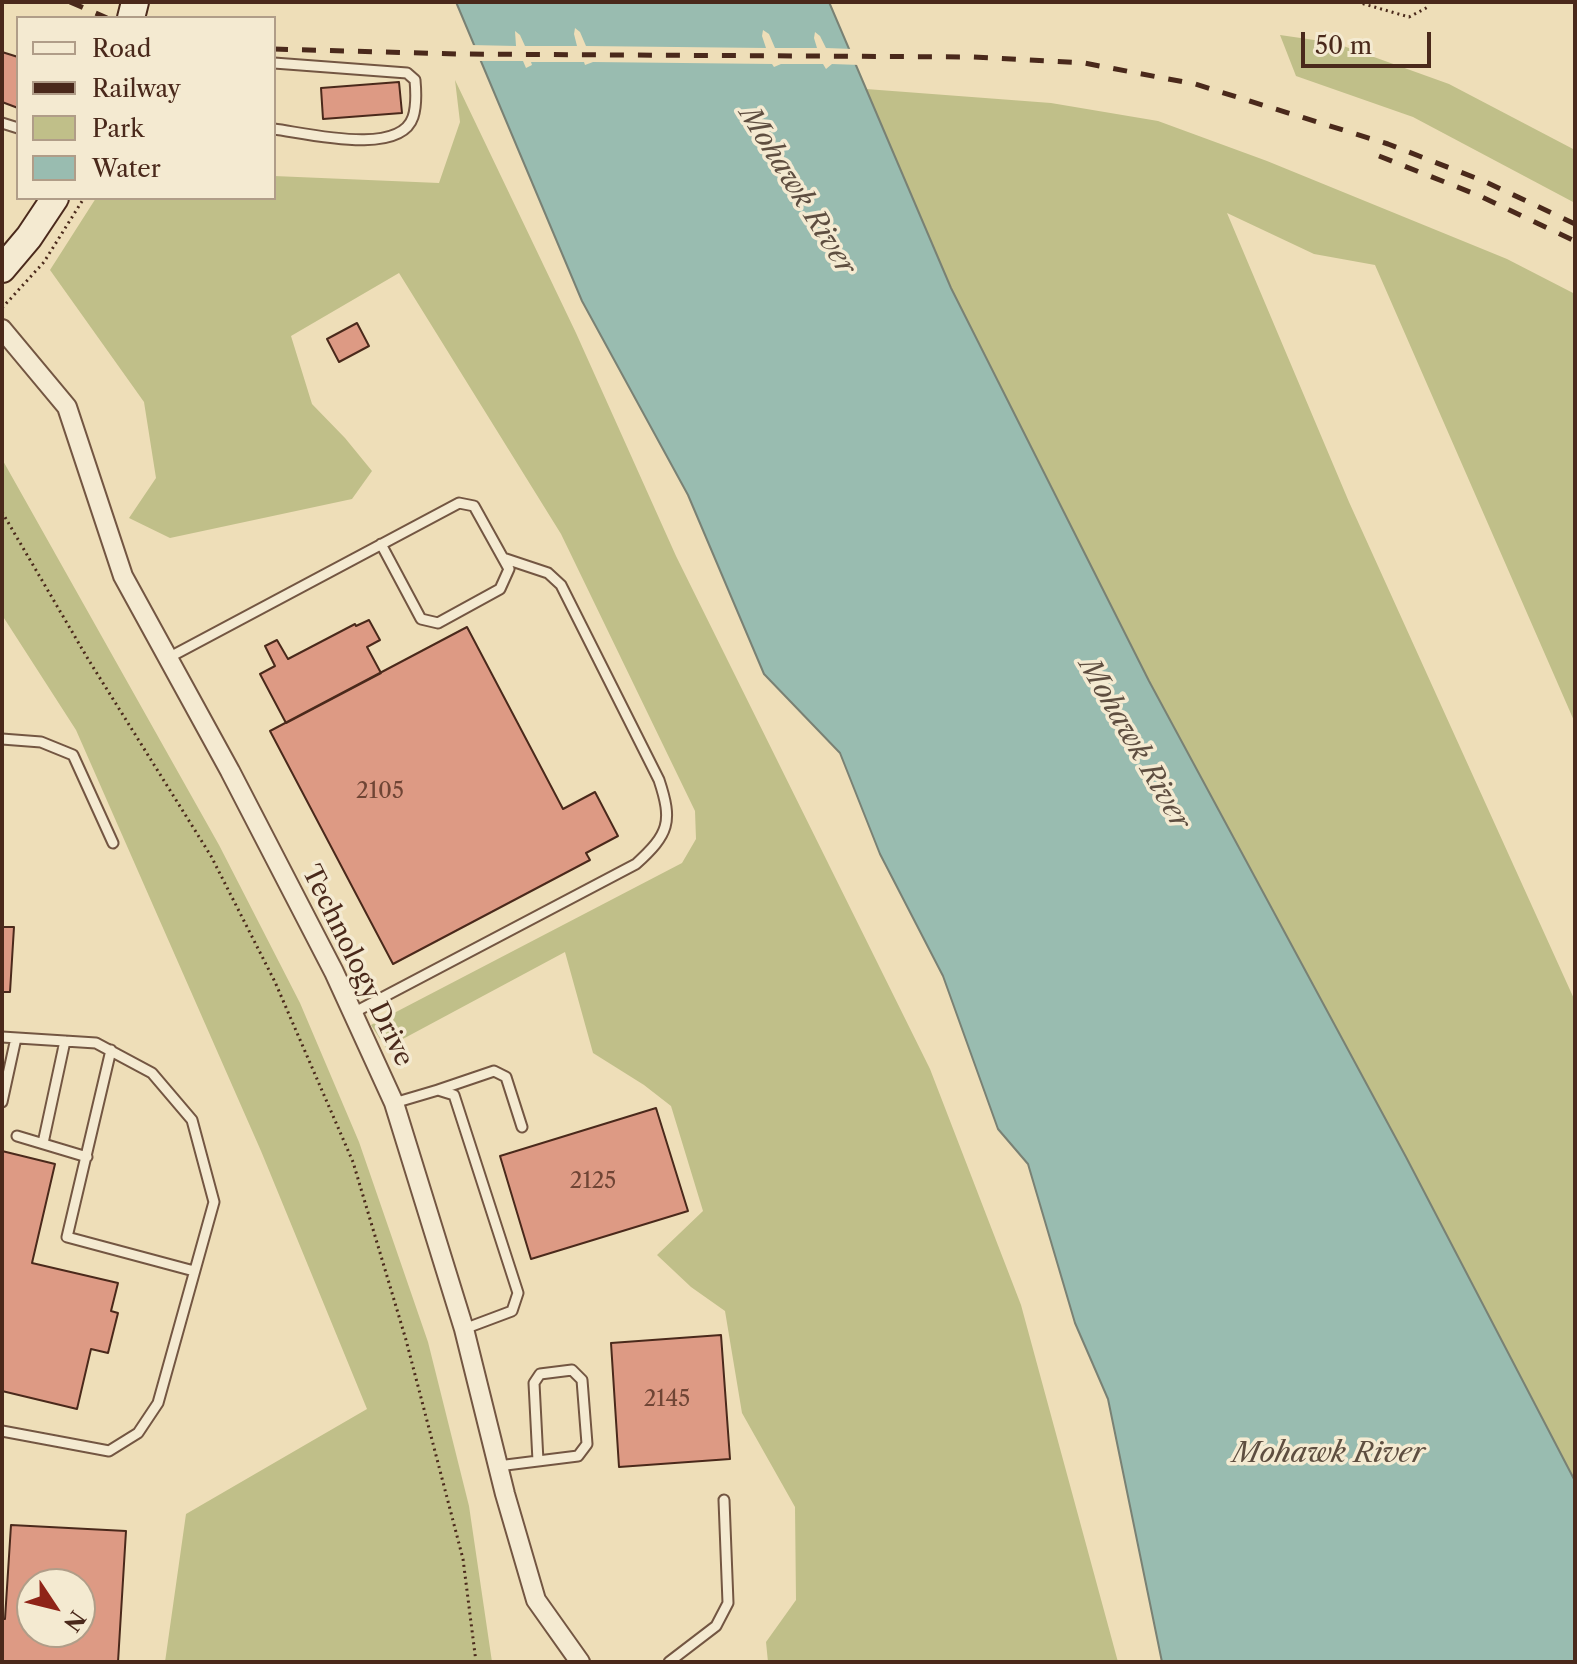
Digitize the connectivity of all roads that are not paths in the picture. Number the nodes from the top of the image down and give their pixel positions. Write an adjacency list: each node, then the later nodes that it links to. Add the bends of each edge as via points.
1 (276, 63): 2 (lane, via 407,73 415,80 416,95 413,119 400,133 376,141)
2 (276, 129)
3 (54, 200): 4 (street)
4 (2, 269)
5 (2, 329): 8 (street, Technology Drive, via 67,407 123,576)
6 (381, 544): 7 (lane, via 459,503 474,506); 7 (lane, via 421,619 438,623 500,589 509,569); 8 (lane)
7 (503, 558): 11 (lane, via 548,573 561,585 659,780 667,822 655,846 636,864)
8 (168, 658): 11 (street, Technology Drive)
9 (2, 739): 10 (lane, via 41,742 73,755)
10 (113, 843)
11 (353, 1013): 18 (street, Technology Drive)
12 (2, 1037): 13 (lane)
13 (16, 1038): 14 (lane); 17 (lane)
14 (65, 1041): 15 (lane); 21 (lane)
15 (111, 1050): 22 (lane); 23 (lane, via 152,1073 192,1120 214,1202)
16 (438, 1090): 18 (lane); 19 (lane, via 494,1071 506,1077); 24 (lane, via 454,1095 518,1293 512,1311)
17 (2, 1102)
18 (394, 1103): 24 (street, Technology Drive)
19 (522, 1127)
20 (17, 1136): 21 (lane)
21 (43, 1143): 22 (lane)
22 (87, 1157): 23 (lane, via 67,1237)
23 (194, 1271): 25 (lane, via 158,1403 138,1433 109,1451)
24 (464, 1329): 27 (street, Technology Drive)
25 (2, 1431)
26 (538, 1461): 26 (lane, via 578,1456 587,1444 582,1380 572,1370 540,1374 534,1383); 27 (lane)
27 (498, 1466): 29 (street, Technology Drive, via 536,1600)
28 (724, 1500): 30 (lane, via 728,1603 716,1626)
29 (580, 1662)
30 (669, 1662)

